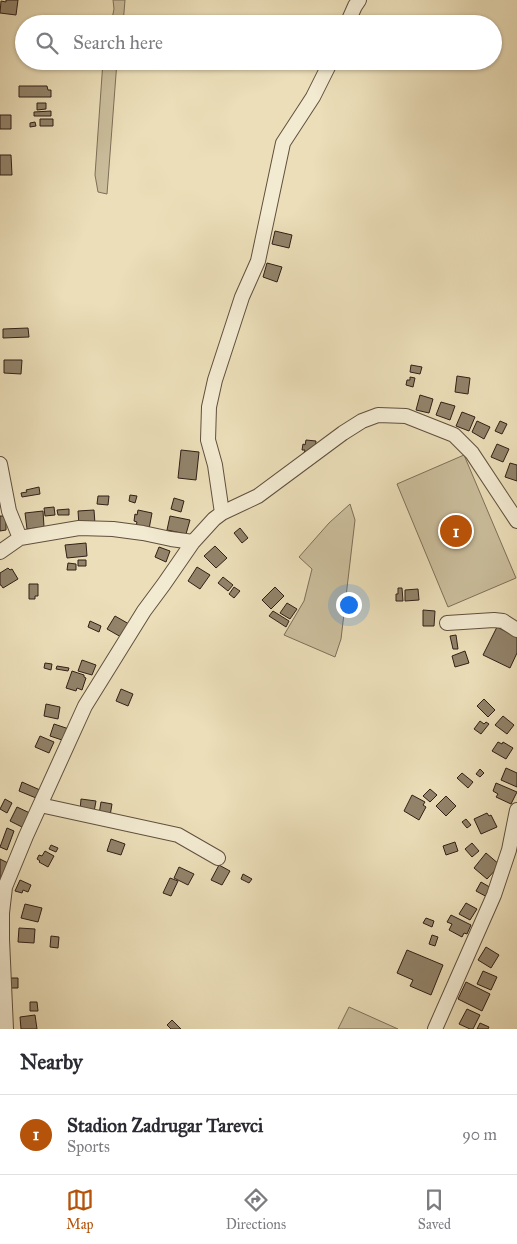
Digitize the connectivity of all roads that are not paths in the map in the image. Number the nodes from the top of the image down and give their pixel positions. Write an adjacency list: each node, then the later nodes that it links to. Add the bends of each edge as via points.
1 (358, 0): 2 (street)
2 (351, 15)
3 (326, 70): 5 (street, via 283,143 258,261 242,297 214,380 208,440)
4 (0, 464): 7 (street, via 9,511)
5 (222, 513): 6 (street, via 258,496 344,432 378,415 406,416 454,435 472,453); 9 (street)
6 (517, 521)
7 (20, 538): 8 (street, via 79,528 144,533); 10 (street)
8 (171, 539): 9 (street); 11 (street)
9 (193, 542): 11 (street)
10 (0, 552)
11 (178, 562): 14 (street, via 85,706)
12 (447, 623): 13 (street, via 494,620)
13 (517, 630)
14 (40, 805): 16 (street, via 178,835); 17 (street, via 5,888 2,939)
15 (517, 810): 18 (street, via 509,850 494,895)
16 (218, 858)
17 (6, 1029)
18 (435, 1029)

